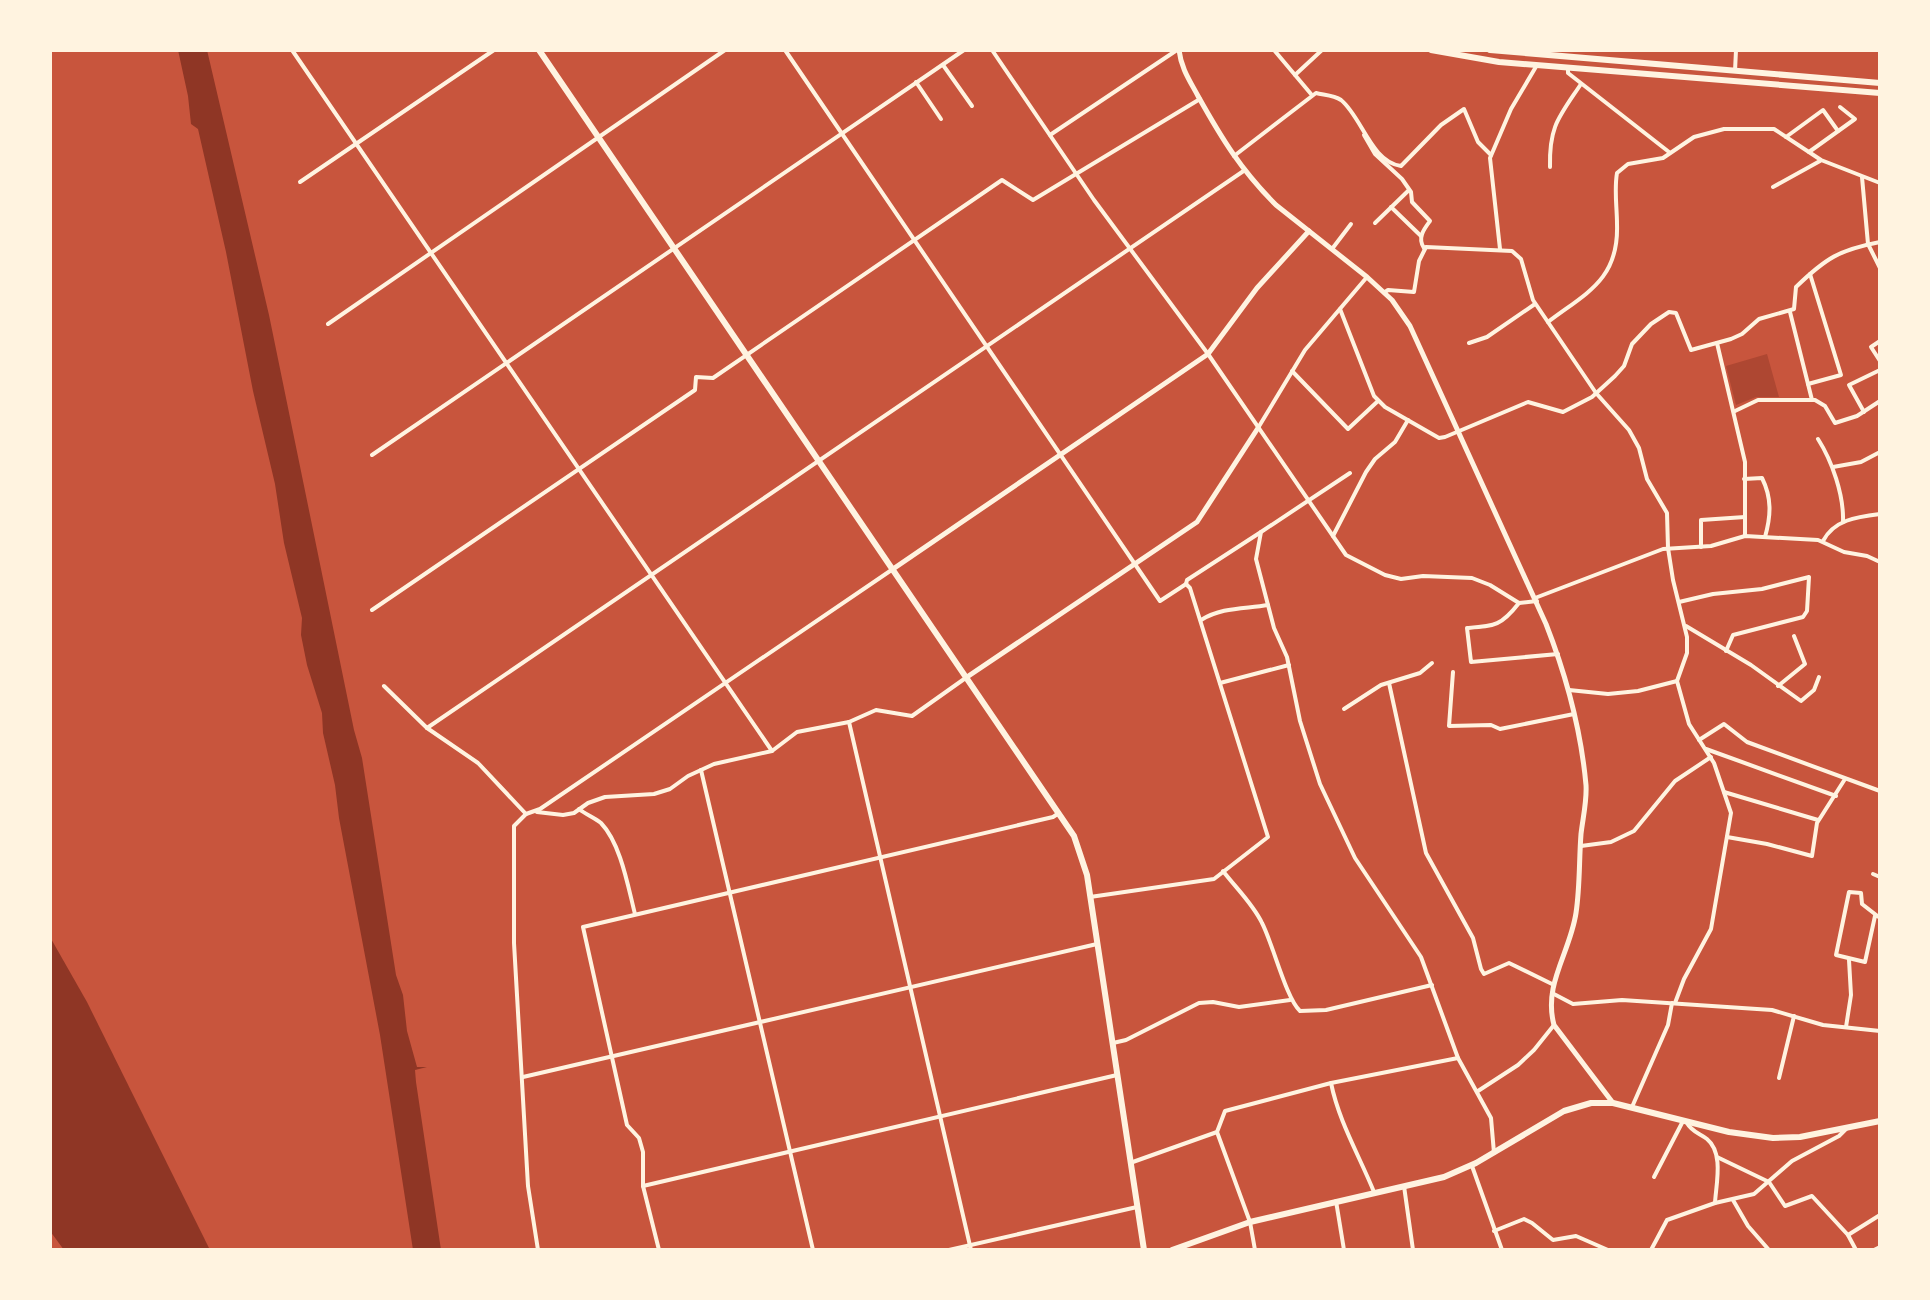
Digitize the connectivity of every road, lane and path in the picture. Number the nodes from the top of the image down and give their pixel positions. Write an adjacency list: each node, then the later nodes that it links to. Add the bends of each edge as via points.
1 (292, 50): 35 (street)
2 (494, 50): 35 (street)
3 (539, 50): 33 (main road)
4 (725, 50): 33 (street)
5 (785, 50): 30 (street)
6 (964, 50): 15 (street)
7 (992, 50): 32 (street)
8 (1178, 50): 25 (street); 32 (street)
9 (1274, 50): 19 (street)
10 (1322, 50): 19 (street)
11 (1431, 50): 16 (main road)
12 (1490, 50): 14 (main road)
13 (1736, 50): 18 (street)
14 (1549, 53): 18 (main road)
15 (943, 65): 20 (street); 26 (street)
16 (1537, 65): 17 (main road); 38 (street)
17 (1568, 68): 22 (street); 23 (main road)
18 (1735, 71): 21 (main road)
19 (1295, 75): 24 (street)
20 (916, 82): 28 (street); 30 (street)
21 (1880, 83)
22 (1581, 84): 36 (street); 41 (street, via 1555,122)
23 (1880, 93)
24 (1311, 94): 31 (street, via 1340,100); 39 (street)
25 (1200, 99): 39 (street); 43 (street)
26 (972, 106)
27 (1840, 107): 29 (street, via 1855,119)
28 (941, 119)
29 (1838, 131): 34 (street, via 1823,110); 37 (street)
30 (842, 133): 54 (street); 57 (street)
31 (1364, 133): 38 (street, via 1378,151 1401,166 1464,109 1478,142); 48 (street, via 1375,154)
32 (1050, 135): 43 (street)
33 (598, 137): 57 (main road); 62 (street)
34 (1786, 137): 36 (street, via 1774,129 1724,129 1694,137); 37 (street)
35 (356, 143): 45 (street); 62 (street)
36 (1669, 152): 70 (street, via 1663,158 1628,164 1617,173 1617,238 1604,278)
37 (1809, 152): 40 (street)
38 (1491, 155): 61 (street)
39 (1234, 156): 42 (street)
40 (1821, 160): 44 (street); 47 (street)
41 (1550, 167)
42 (1245, 170): 52 (street); 58 (street)
43 (1076, 174): 54 (street, via 1033,200 1002,180); 58 (street)
44 (1862, 177): 46 (street); 56 (street)
45 (300, 182)
46 (1880, 183)
47 (1773, 187)
48 (1409, 190): 49 (street); 53 (street, via 1412,202 1430,221)
49 (1391, 207): 50 (street); 53 (street)
50 (1375, 223)
51 (1351, 224): 60 (street)
52 (1309, 231): 60 (street); 76 (street, via 1257,288)
53 (1421, 236): 59 (street)
54 (916, 241): 75 (street); 77 (street)
55 (1880, 242): 56 (street)
56 (1868, 244): 63 (street); 64 (street, via 1836,253)
57 (674, 248): 77 (main road); 79 (street)
58 (1130, 248): 75 (street); 76 (street)
59 (1424, 248): 61 (street); 66 (street, via 1414,292)
60 (1332, 249): 65 (street)
61 (1500, 249): 67 (street, via 1521,259)
62 (430, 252): 71 (street); 79 (street)
63 (1880, 268)
64 (1810, 274): 69 (street, via 1796,287 1797,305); 82 (street, via 1841,375)
65 (1367, 277): 66 (street); 68 (street)
66 (1385, 292): 91 (street, via 1410,326)
67 (1535, 304): 70 (street); 73 (street)
68 (1340, 309): 81 (street); 85 (street)
69 (1790, 312): 74 (street, via 1759,319 1742,334); 82 (street)
70 (1548, 322): 83 (street)
71 (328, 324)
72 (1880, 341): 78 (street, via 1871,347)
73 (1469, 343)
74 (1717, 343): 83 (street, via 1691,350 1676,313 1669,312 1632,344 1624,366); 87 (street)
75 (986, 345): 95 (street); 96 (street)
76 (1208, 354): 90 (street); 95 (street)
77 (746, 355): 96 (main road); 98 (street, via 713,378 696,377 695,390)
78 (1880, 361)
79 (506, 362): 94 (street); 98 (street)
80 (1880, 370): 88 (street, via 1849,385)
81 (1292, 371): 85 (street, via 1348,429); 90 (street)
82 (1808, 384): 84 (street)
83 (1596, 393): 91 (street, via 1563,412 1528,402); 111 (street, via 1639,448 1647,479 1667,513)
84 (1812, 400): 87 (street, via 1758,400); 88 (street, via 1825,406 1835,423)
85 (1378, 401): 89 (street)
86 (1880, 401): 88 (street)
87 (1735, 411): 100 (street)
88 (1864, 412)
89 (1408, 420): 91 (street, via 1439,438); 106 (street, via 1395,442 1371,464)
90 (1258, 428): 101 (street); 113 (street, via 1197,522)
91 (1460, 433): 117 (street)
92 (1818, 439): 97 (street)
93 (1880, 452): 97 (street)
94 (372, 455)
95 (1062, 455): 113 (street); 114 (street)
96 (819, 462): 114 (main road); 115 (street)
97 (1833, 467): 104 (street)
98 (578, 469): 115 (street); 121 (street)
99 (1350, 473): 101 (street)
100 (1744, 479): 103 (street); 108 (street, via 1762,478 1768,492)
101 (1309, 501): 105 (street); 106 (street)
102 (1880, 514): 104 (street)
103 (1745, 517): 107 (street); 110 (street, via 1701,520)
104 (1843, 522): 109 (street, via 1831,527)
105 (1261, 532): 116 (street); 120 (street, via 1256,559)
106 (1333, 536): 119 (street, via 1346,555 1385,575 1472,578)
107 (1745, 536): 108 (street); 110 (street)
108 (1765, 537): 109 (street)
109 (1823, 541): 112 (street)
110 (1701, 547): 111 (street)
111 (1668, 548): 117 (street); 118 (street)
112 (1880, 562)
113 (1135, 563): 116 (street, via 1160,601); 130 (street)
114 (893, 569): 130 (main road); 133 (street)
115 (652, 576): 133 (street); 142 (street)
116 (1186, 584): 122 (street)
117 (1536, 600): 119 (street); 126 (street)
118 (1679, 602): 123 (street); 125 (street, via 1809,577 1803,617 1733,635)
119 (1519, 603): 126 (street, via 1495,626 1467,628 1471,662)
120 (1268, 605): 122 (street, via 1237,607); 128 (street)
121 (372, 610)
122 (1200, 621): 134 (street)
123 (1685, 626): 125 (street); 132 (street, via 1687,653)
124 (1794, 636): 137 (street, via 1805,664)
125 (1726, 651): 137 (street)
126 (1558, 654): 138 (street)
127 (1432, 663): 135 (street, via 1420,673)
128 (1289, 665): 134 (street); 170 (street, via 1320,784 1355,858 1411,942)
129 (1453, 672): 140 (street, via 1449,726 1500,729)
130 (967, 677): 141 (street, via 912,716 876,710); 154 (main road)
131 (1819, 677): 137 (street, via 1801,701)
132 (1677, 681): 138 (street, via 1608,694); 143 (street)
133 (726, 683): 145 (street); 153 (street)
134 (1220, 683): 160 (street, via 1268,837)
135 (1389, 683): 139 (street); 169 (street, via 1426,853 1473,938 1481,969 1484,974 1509,963)
136 (384, 686): 142 (street)
137 (1778, 686)
138 (1567, 689): 140 (street)
139 (1344, 709)
140 (1574, 714): 158 (street, via 1586,786)
141 (849, 722): 145 (street, via 797,732); 159 (street)
142 (427, 728): 155 (street, via 478,763)
143 (1699, 740): 144 (street); 148 (street, via 1724,724 1747,742)
144 (1704, 748): 146 (street); 151 (street)
145 (772, 751): 147 (street)
146 (1711, 757): 150 (street); 158 (street, via 1675,781 1634,831 1611,842)
147 (701, 770): 152 (street, via 670,789 605,797); 163 (street)
148 (1845, 779): 149 (street); 151 (street)
149 (1879, 789)
150 (1724, 792): 156 (street); 157 (street, via 1731,813)
151 (1836, 796): 156 (street)
152 (579, 809): 153 (street, via 563,815); 165 (street, via 601,824 612,843)
153 (534, 812): 155 (street)
154 (1059, 813): 159 (street); 164 (main road, via 1081,852)
155 (526, 814): 184 (street, via 514,826 514,943)
156 (1819, 820): 157 (street, via 1812,856)
157 (1727, 837): 174 (street, via 1711,929)
158 (1581, 846): 169 (street, via 1574,925)
159 (880, 857): 163 (street); 171 (street)
160 (1223, 871): 164 (street, via 1214,879); 173 (street, via 1262,922)
161 (1873, 874): 162 (street)
162 (1880, 877)
163 (731, 892): 165 (street); 176 (street)
164 (1090, 897): 167 (main road)
165 (635, 914): 181 (street, via 583,927)
166 (1877, 917): 168 (street, via 1865,962); 168 (street, via 1862,904 1861,893 1849,892 1836,955)
167 (1097, 944): 171 (street); 180 (main road)
168 (1849, 960): 178 (street)
169 (1552, 984): 172 (street)
170 (1432, 985): 173 (street, via 1312,1011 1300,1011); 182 (street)
171 (910, 986): 176 (street); 190 (street)
172 (1551, 992): 174 (street, via 1573,1004); 177 (street)
173 (1290, 1000): 180 (street, via 1239,1007 1199,1003)
174 (1673, 1003): 175 (street); 189 (street)
175 (1794, 1016): 178 (street); 185 (street)
176 (761, 1021): 181 (street); 195 (street)
177 (1554, 1025): 187 (street, via 1518,1065); 188 (street)
178 (1846, 1027): 179 (street)
179 (1880, 1031)
180 (1113, 1043): 183 (main road)
181 (611, 1056): 184 (street); 202 (street, via 627,1125 643,1152)
182 (1458, 1058): 186 (street); 187 (street)
183 (1117, 1075): 190 (street); 198 (main road)
184 (523, 1077): 215 (street, via 528,1186)
185 (1779, 1078)
186 (1331, 1083): 194 (street, via 1225,1111); 204 (street, via 1345,1132)
187 (1478, 1091): 196 (street, via 1491,1118)
188 (1613, 1103): 189 (main road); 196 (main road, via 1564,1111)
189 (1632, 1107): 191 (main road)
190 (939, 1116): 195 (street); 214 (street)
191 (1685, 1121): 193 (main road, via 1773,1138); 197 (street, via 1709,1141); 200 (street)
192 (1880, 1121): 193 (main road)
193 (1847, 1127): 201 (street)
194 (1217, 1132): 198 (street); 210 (street)
195 (791, 1151): 202 (street); 217 (street)
196 (1494, 1153): 199 (main road)
197 (1717, 1157): 201 (street); 207 (street)
198 (1130, 1163): 208 (main road)
199 (1472, 1165): 203 (main road); 211 (street)
200 (1654, 1177)
201 (1769, 1182): 205 (street, via 1754,1194); 212 (street, via 1785,1206 1812,1196)
202 (643, 1186): 216 (street)
203 (1404, 1186): 204 (main road); 223 (street)
204 (1374, 1192): 206 (main road)
205 (1733, 1199): 207 (street); 227 (street)
206 (1336, 1201): 210 (main road); 222 (street)
207 (1715, 1203): 226 (street, via 1667,1220)
208 (1137, 1207): 214 (street); 219 (main road)
209 (1880, 1215): 212 (street)
210 (1250, 1222): 220 (main road); 221 (street)
211 (1494, 1231): 224 (street); 225 (street, via 1524,1219 1553,1240 1576,1236)
212 (1848, 1235): 228 (street)
213 (1880, 1247): 229 (street)
214 (970, 1248): 218 (street)
215 (538, 1250)
216 (659, 1250)
217 (813, 1250)
218 (949, 1250)
219 (1144, 1250)
220 (1172, 1250)
221 (1255, 1250)
222 (1344, 1250)
223 (1413, 1250)
224 (1502, 1250)
225 (1608, 1250)
226 (1651, 1250)
227 (1769, 1250)
228 (1856, 1250)
229 (1874, 1250)

